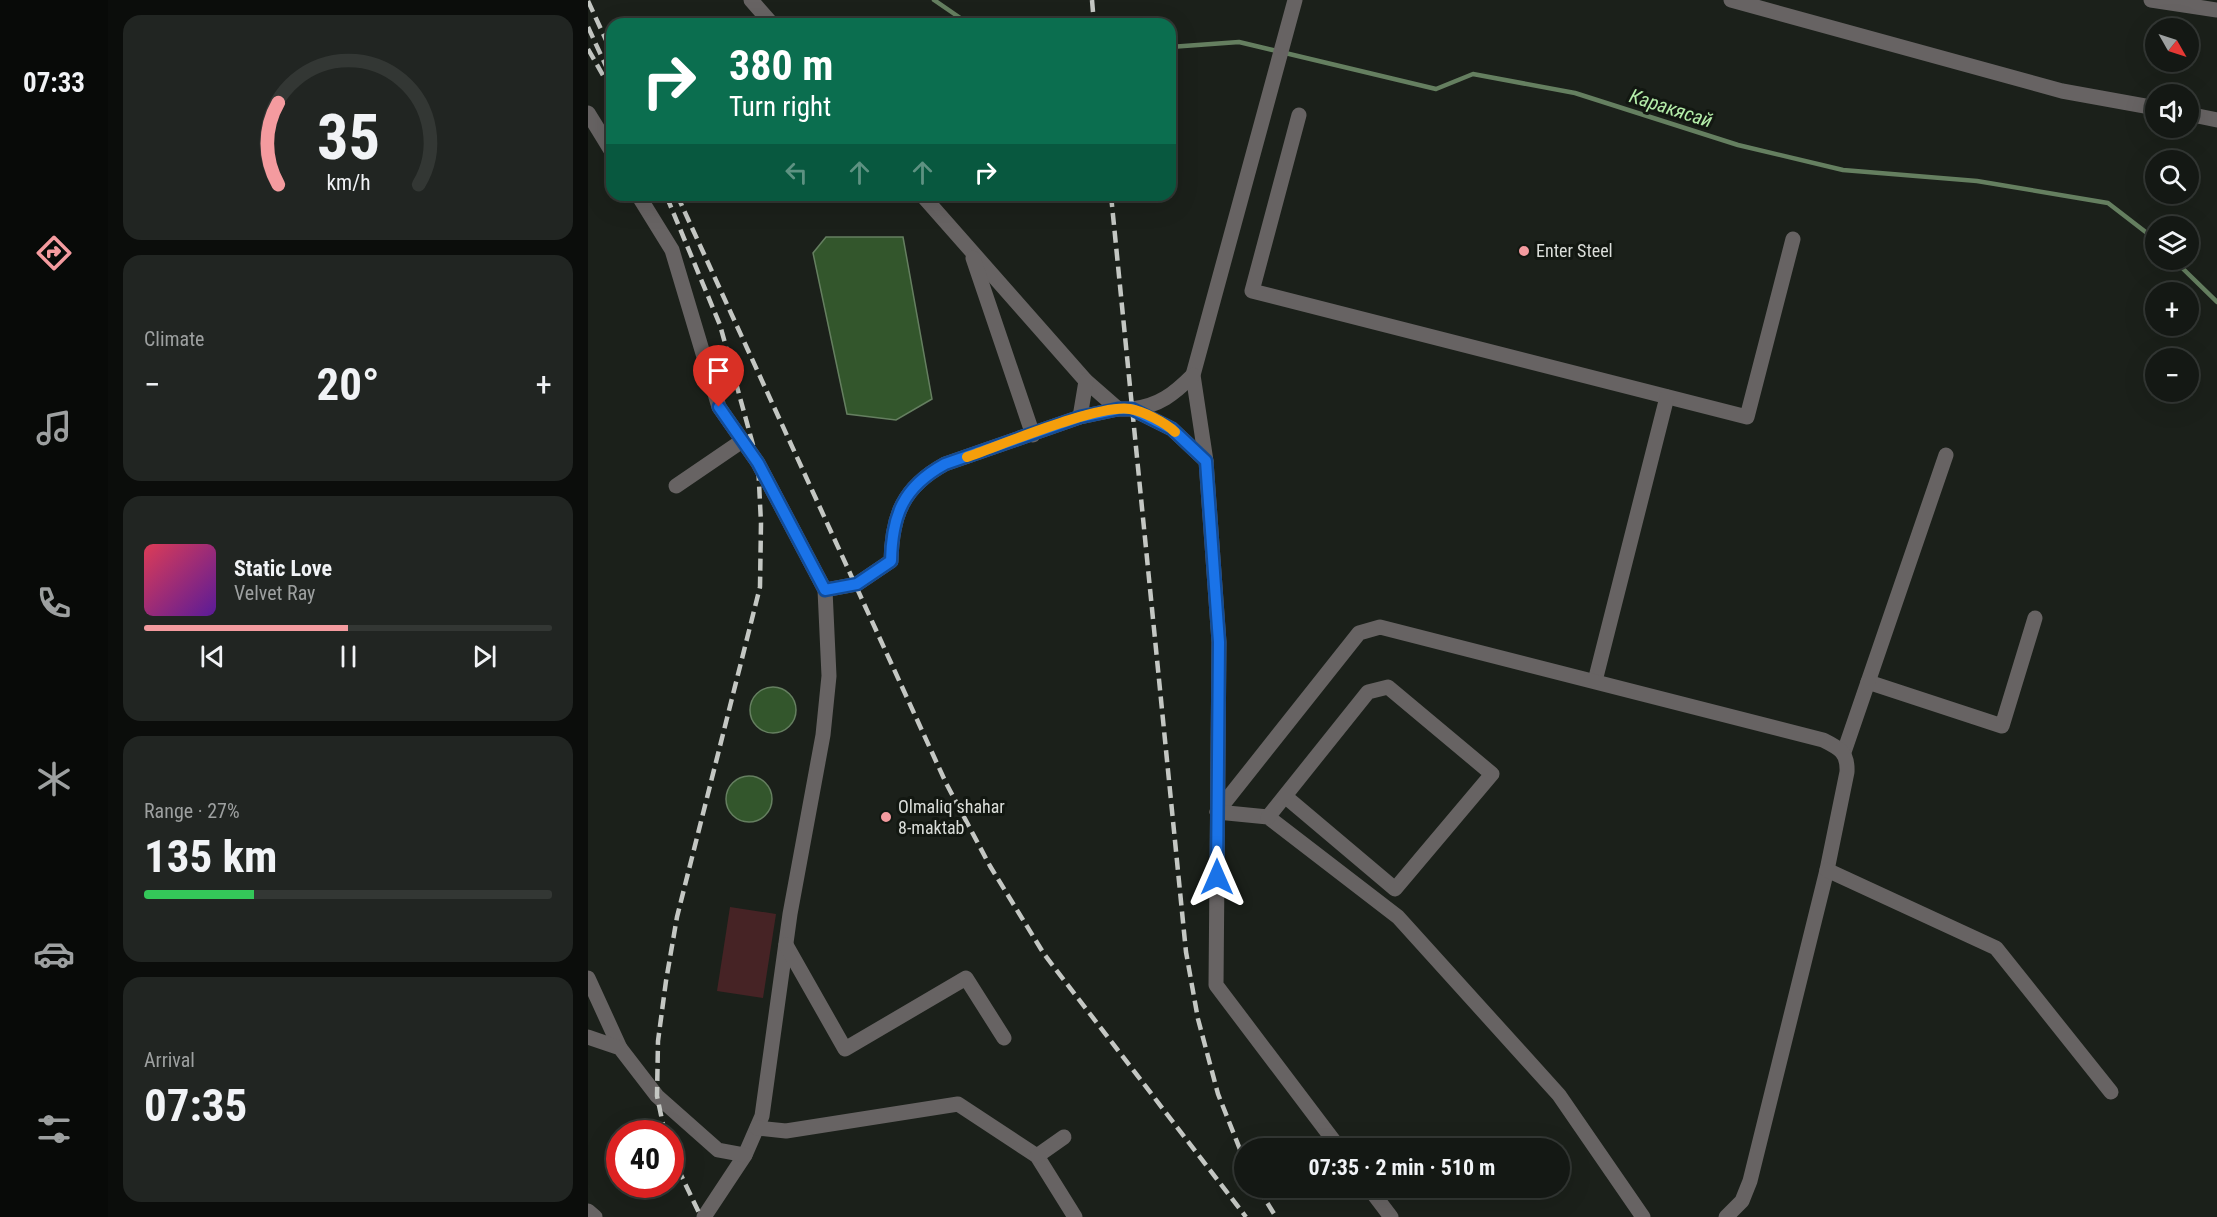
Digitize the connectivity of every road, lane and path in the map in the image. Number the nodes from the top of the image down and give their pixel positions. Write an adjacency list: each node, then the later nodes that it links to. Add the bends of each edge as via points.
1 (751, 0): 6 (street)
2 (1295, 0): 17 (street)
3 (1731, 0): 7 (street, via 2062,91)
4 (2151, 0): 5 (street)
5 (2217, 10)
6 (767, 18)
7 (2145, 106)
8 (588, 112): 12 (street)
9 (1299, 115): 19 (street, via 1252,291)
10 (2199, 116): 11 (street)
11 (2217, 120)
12 (606, 142)
13 (642, 201): 23 (street, via 672,250 719,407)
14 (927, 201): 16 (street)
15 (1793, 239): 19 (street, via 1747,417)
16 (970, 249): 18 (street); 22 (street)
17 (1193, 375): 20 (street, via 1160,403); 25 (street)
18 (1086, 381): 20 (street); 21 (street)
19 (1668, 397): 29 (street)
20 (1125, 409): 21 (street); 25 (street, via 1172,429)
21 (1080, 417): 22 (street)
22 (1033, 435): 27 (street, via 945,464 925,476 896,514 891,561 857,584)
23 (742, 441): 26 (street); 27 (street, via 758,463)
24 (1946, 455): 30 (street)
25 (1206, 461): 33 (street, via 1219,642)
26 (676, 486)
27 (825, 590): 36 (street, via 829,676 823,735)
28 (2035, 618): 30 (street, via 2002,726)
29 (1595, 681): 31 (street, via 1823,740); 33 (street, via 1380,627 1359,633)
30 (1868, 682): 31 (street)
31 (1844, 752): 35 (street, via 1847,772)
32 (1286, 796): 32 (street, via 1368,692 1388,687 1492,774 1395,889); 34 (street)
33 (1217, 812): 34 (street); 44 (street, via 1216,984)
34 (1268, 817): 53 (street, via 1398,917 1559,1095)
35 (1827, 870): 41 (street, via 1996,948); 54 (street, via 1750,1181 1742,1201)
36 (786, 945): 39 (street, via 845,1049 966,978); 42 (street, via 762,1116)
37 (588, 978): 40 (street)
38 (588, 1037): 40 (street)
39 (1004, 1038)
40 (620, 1048): 45 (street, via 657,1096 718,1150)
41 (2111, 1092)
42 (757, 1128): 45 (street); 46 (street, via 786,1131 958,1104)
43 (1064, 1137): 46 (street)
44 (1332, 1138)
45 (745, 1155): 50 (street)
46 (1037, 1155): 51 (street)
47 (1377, 1198): 52 (street)
48 (588, 1210): 49 (street)
49 (595, 1217)
50 (704, 1217)
51 (1075, 1217)
52 (1391, 1217)
53 (1643, 1217)
54 (1726, 1217)

